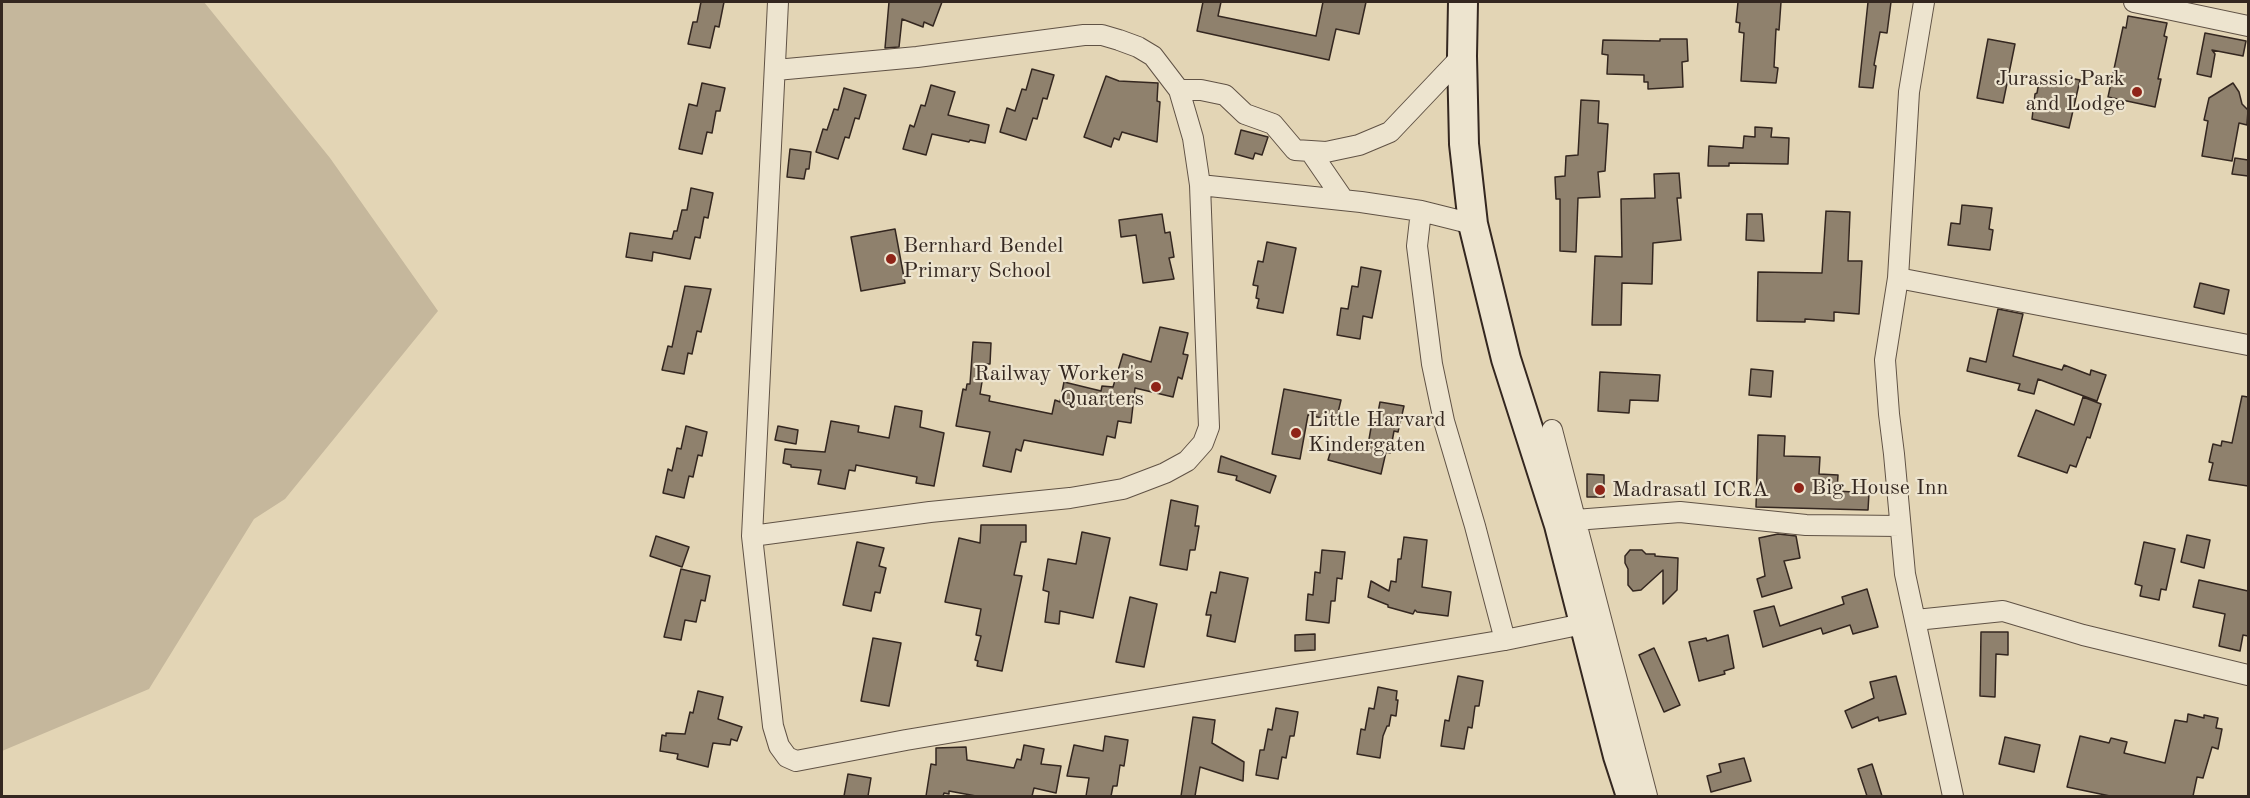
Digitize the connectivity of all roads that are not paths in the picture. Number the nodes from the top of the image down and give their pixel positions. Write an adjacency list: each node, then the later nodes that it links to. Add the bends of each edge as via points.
1 (778, 2): 7 (street)
2 (1463, 2): 6 (street)
3 (1924, 2): 14 (street, via 1909,92)
4 (2134, 2): 5 (street)
5 (2248, 26)
6 (1462, 56): 9 (street, via 1390,132 1359,145); 13 (street, via 1464,144)
7 (776, 70): 8 (street, via 1102,35 1153,56); 19 (street)
8 (1179, 90): 9 (street, via 1225,95 1245,114 1273,124 1294,150); 10 (street, via 1193,138)
9 (1310, 151): 11 (street)
10 (1200, 185): 11 (street); 19 (street, via 1209,427 1203,443 1187,461 1123,489)
11 (1343, 199): 12 (street)
12 (1421, 211): 13 (street); 22 (street, via 1417,246 1432,364 1449,441)
13 (1473, 224): 17 (street, via 1506,359)
14 (1898, 278): 15 (street); 18 (street, via 1885,360)
15 (2248, 345)
16 (1552, 430): 17 (street)
17 (1567, 523): 18 (street, via 1680,512 1806,525); 21 (street); 25 (street)
18 (1900, 526): 20 (street, via 1905,574)
19 (752, 536): 22 (street, via 773,726 779,746 796,761)
20 (1916, 620): 23 (street, via 2003,610 2083,635); 26 (street)
21 (1583, 624): 22 (street); 24 (street)
22 (1505, 640)
23 (2248, 675)
24 (1631, 796)
25 (1647, 796)
26 (1953, 796)

